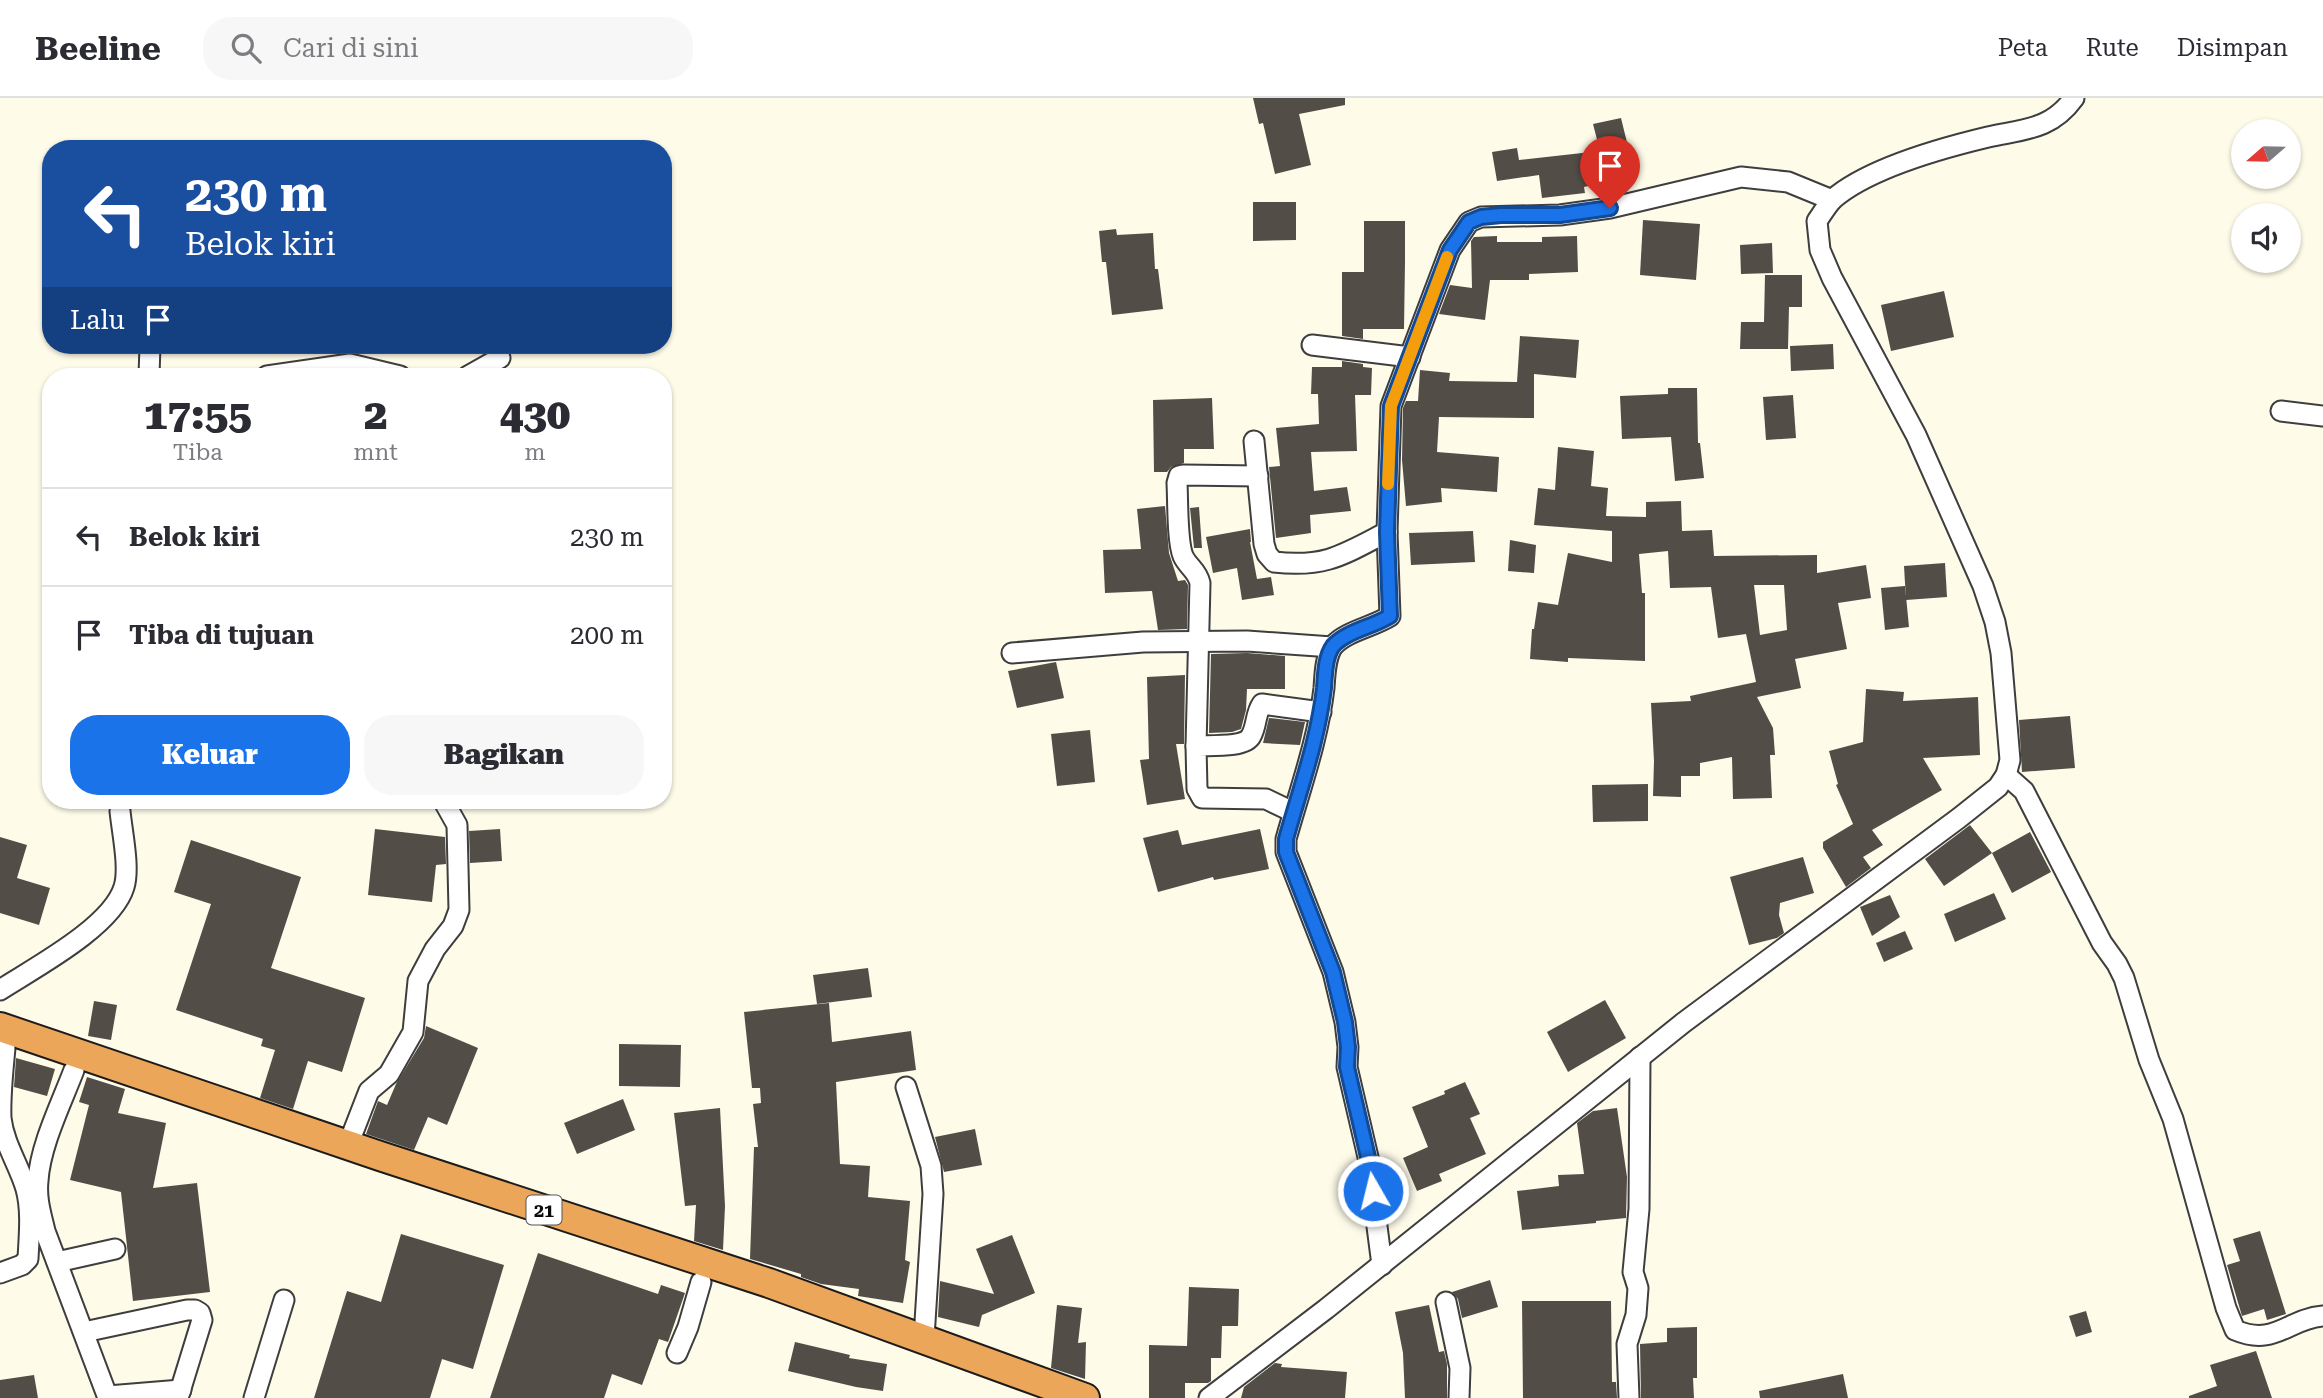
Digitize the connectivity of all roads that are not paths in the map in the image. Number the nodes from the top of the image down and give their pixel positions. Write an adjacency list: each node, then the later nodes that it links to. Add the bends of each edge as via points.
1 (2074, 98): 2 (street, via 2065,111 2038,128 1928,154 1867,176)
2 (1832, 200): 4 (street, via 1788,182 1741,177 1610,208 1560,215 1481,217 1469,222 1450,250); 19 (street, via 1817,221 1820,250 1916,435 1995,622 2009,727)
3 (1312, 345): 4 (street)
4 (1410, 357): 13 (street, via 1391,406)
5 (500, 358): 8 (street)
6 (322, 368): 7 (street, via 350,364)
7 (367, 368)
8 (482, 368)
9 (2281, 411): 10 (street)
10 (2323, 416)
11 (1254, 441): 12 (street)
12 (1258, 476): 13 (street, via 1264,544 1274,562 1322,563); 14 (street, via 1183,475 1178,479 1181,552 1200,583)
13 (1387, 532): 15 (street, via 1390,616)
14 (1199, 641): 15 (street); 16 (street); 18 (street)
15 (1332, 648): 17 (street)
16 (1012, 653)
17 (1321, 712): 18 (street, via 1262,704 1247,741); 22 (street)
18 (1196, 746): 22 (street, via 1202,798 1266,799)
19 (2006, 775): 25 (street, via 1959,818); 36 (street, via 2024,791 2124,978 2173,1119 2235,1331 2256,1337 2275,1334 2296,1322)
20 (448, 809): 28 (street, via 457,825 459,910 418,981 413,1032 389,1074 369,1091)
21 (120, 811): 23 (street, via 124,888 106,916 49,961)
22 (1293, 812): 31 (street, via 1286,852 1333,972 1345,1022 1347,1067 1368,1157)
23 (0, 990)
24 (4, 1038): 26 (highway, 21); 28 (highway, 21); 32 (street, via 0,1116 26,1190 29,1244 28,1259 22,1265)
25 (1640, 1058): 31 (street); 47 (street, via 1639,1209 1633,1272 1638,1288 1627,1344)
26 (74, 1070): 28 (highway, 21); 30 (street, via 37,1182 38,1205)
27 (906, 1087): 38 (street, via 932,1176)
28 (346, 1150): 33 (highway, 21); 38 (highway, 21, via 769,1283)
29 (115, 1249): 30 (street)
30 (57, 1262): 37 (street)
31 (1382, 1265): 45 (street)
32 (0, 1273)
33 (701, 1282): 39 (street); 43 (highway, 21, via 919,1350)
34 (284, 1300): 42 (street)
35 (1446, 1302): 46 (street, via 1460,1368)
36 (2323, 1316)
37 (84, 1332): 40 (street, via 187,1310 200,1313 202,1320); 41 (street)
38 (924, 1338): 44 (highway, 21)
39 (677, 1353)
40 (180, 1394): 41 (street)
41 (108, 1397)
42 (254, 1398)
43 (1050, 1398)
44 (1085, 1398)
45 (1209, 1398)
46 (1459, 1398)
47 (1629, 1398)

